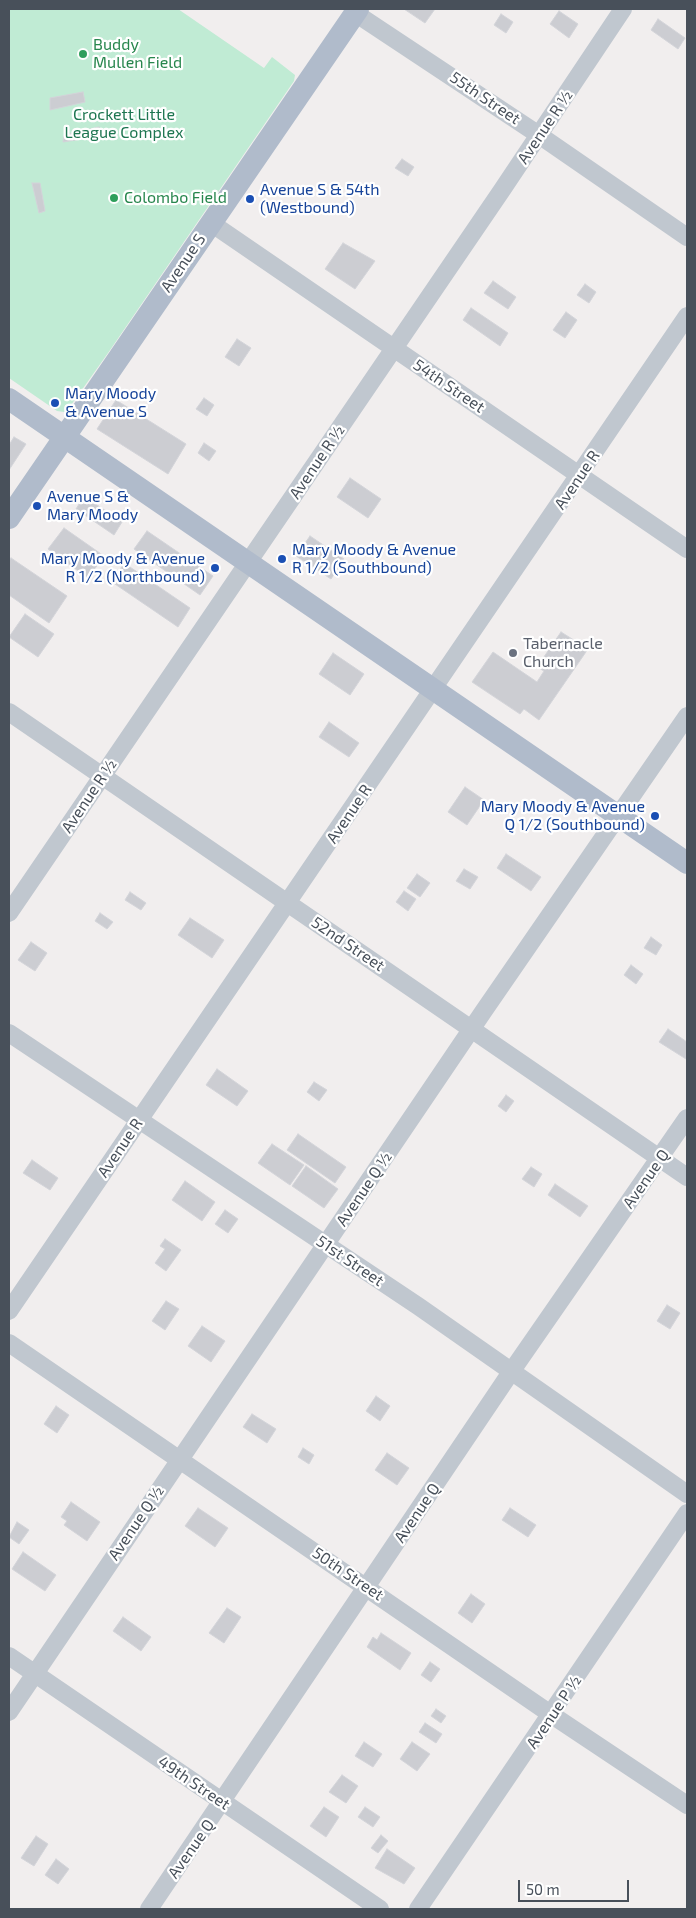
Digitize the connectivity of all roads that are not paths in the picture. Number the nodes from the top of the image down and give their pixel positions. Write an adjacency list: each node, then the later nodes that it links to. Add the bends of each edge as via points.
1 (623, 9): 3 (street, Avenue R ½)
2 (357, 11): 3 (street, 55th Street); 4 (main road, Avenue S)
3 (539, 135): 5 (street, 55th Street); 7 (street, Avenue R ½)
4 (211, 223): 7 (street, 54th Street); 9 (main road, Avenue S)
5 (687, 237)
6 (687, 316): 10 (street, Avenue R)
7 (394, 349): 10 (street, 54th Street); 13 (street, Avenue R ½)
8 (9, 399): 9 (main road)
9 (64, 437): 11 (main road, Avenue S); 13 (main road)
10 (580, 476): 12 (street, 54th Street); 14 (street, Avenue R)
11 (9, 518)
12 (687, 549)
13 (248, 563): 14 (main road); 17 (street, Avenue R ½)
14 (434, 690): 18 (main road); 20 (street, Avenue R)
15 (9, 712): 17 (street, 52nd Street)
16 (687, 716): 18 (street, Avenue Q ½)
17 (102, 776): 20 (street, 52nd Street); 21 (street, Avenue R ½)
18 (618, 816): 19 (main road); 22 (street, Avenue Q ½)
19 (687, 864)
20 (288, 904): 22 (street, 52nd Street); 25 (street, Avenue R)
21 (9, 913)
22 (472, 1029): 26 (street, 52nd Street); 28 (street, Avenue Q ½)
23 (9, 1033): 25 (street, 51st Street)
24 (687, 1118): 26 (street, Avenue Q)
25 (139, 1120): 28 (street, 51st Street); 29 (street, Avenue R)
26 (660, 1158): 27 (street, 52nd Street); 31 (street, Avenue Q)
27 (687, 1177)
28 (326, 1245): 31 (street, 51st Street); 32 (street, Avenue Q ½)
29 (9, 1311)
30 (9, 1343): 32 (street, 50th Street)
31 (511, 1372): 33 (street, 51st Street); 35 (street, Avenue Q)
32 (179, 1461): 35 (street, 50th Street); 37 (street, Avenue Q ½)
33 (687, 1494)
34 (687, 1513): 39 (street, Avenue P ½)
35 (366, 1587): 39 (street, 50th Street); 40 (street, Avenue Q)
36 (9, 1656): 37 (street, 49th Street)
37 (34, 1674): 38 (street, Avenue Q ½); 40 (street, 49th Street)
38 (9, 1712)
39 (552, 1715): 41 (street, 50th Street); 44 (street, Avenue P ½)
40 (223, 1802): 42 (street, Avenue Q); 43 (street, 49th Street)
41 (687, 1805)
42 (149, 1909)
43 (380, 1909)
44 (418, 1909)

